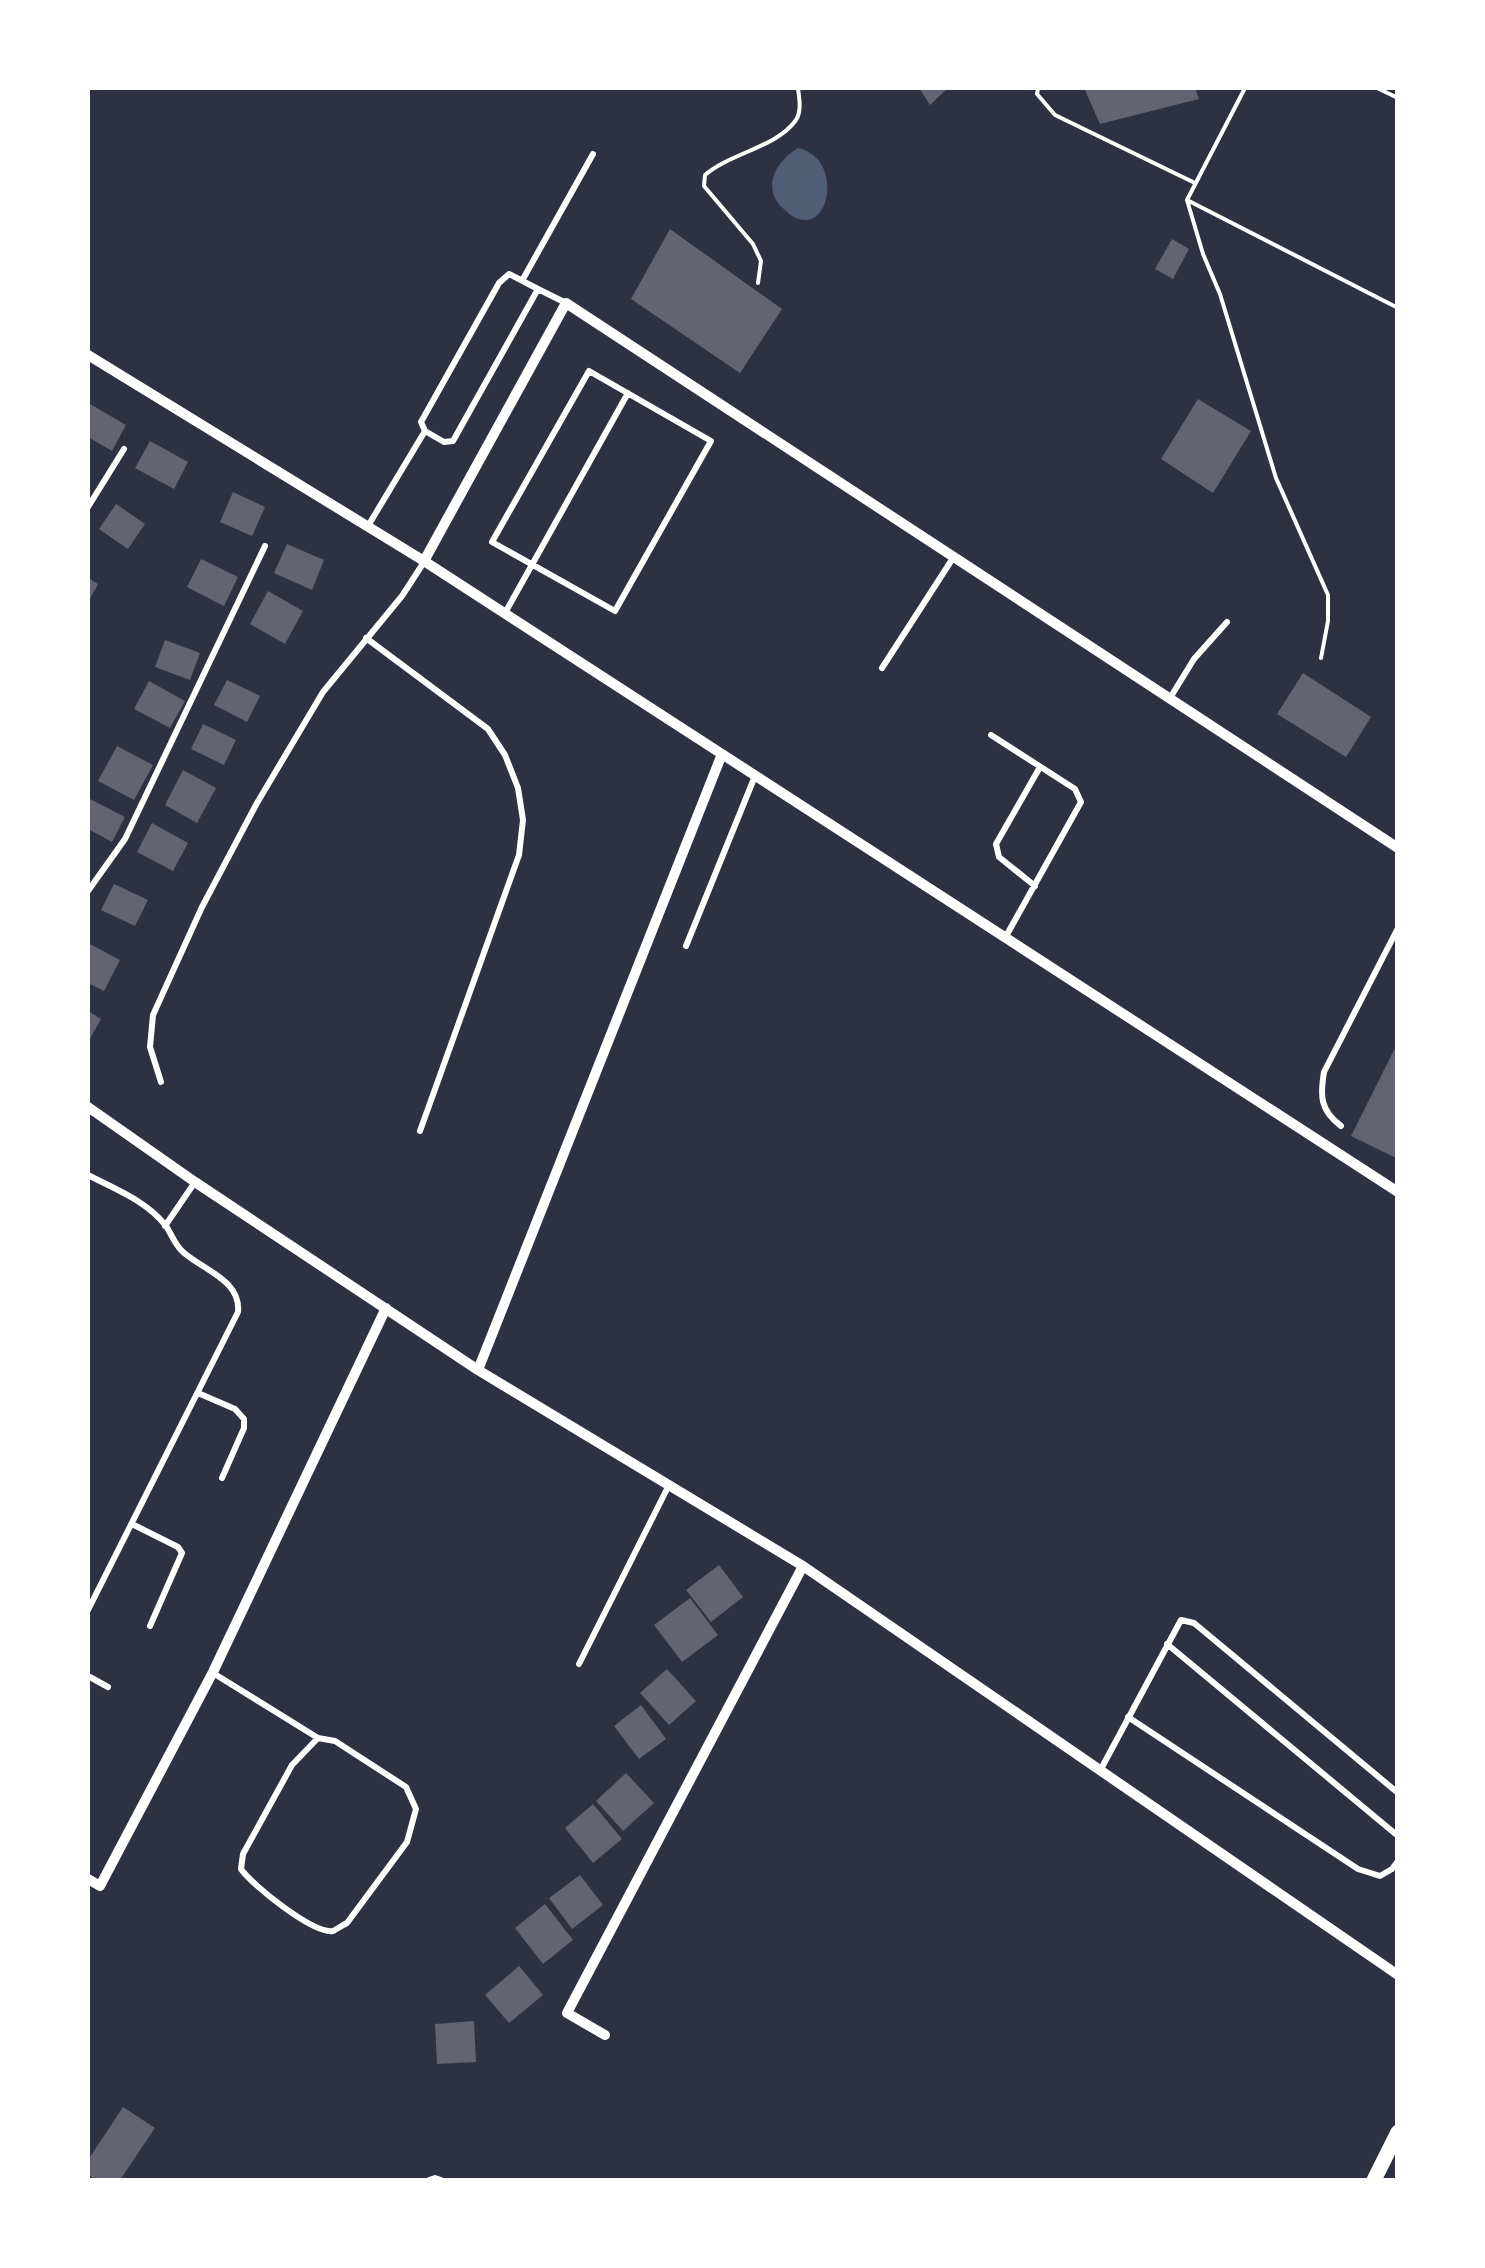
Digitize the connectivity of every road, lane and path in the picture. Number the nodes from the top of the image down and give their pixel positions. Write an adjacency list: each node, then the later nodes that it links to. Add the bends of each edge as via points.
1 (798, 88): 10 (path, via 796,120 705,175 704,186 754,244)
2 (1038, 88): 7 (path, via 1055,115)
3 (1245, 88): 7 (path)
4 (1377, 88): 5 (path)
5 (1398, 98)
6 (593, 154): 9 (lane)
7 (1196, 183): 8 (path)
8 (1187, 200): 13 (path); 27 (path, via 1276,478 1328,594)
9 (523, 279): 11 (lane); 16 (lane, via 509,274 499,284 421,422)
10 (758, 283)
11 (538, 289): 12 (lane); 16 (lane, via 453,441)
12 (566, 303): 21 (street); 22 (street)
13 (1398, 308)
14 (88, 355): 19 (street)
15 (628, 394): 23 (lane); 23 (lane, via 589,371 492,542); 23 (lane, via 711,440 614,612)
16 (425, 432): 19 (lane)
17 (124, 448): 18 (lane)
18 (88, 506)
19 (367, 527): 22 (street)
20 (265, 546): 36 (lane, via 124,839)
21 (954, 556): 28 (lane); 29 (street)
22 (424, 561): 24 (street); 26 (lane)
23 (532, 565): 24 (lane)
24 (505, 613): 31 (street)
25 (1226, 622): 29 (lane)
26 (366, 638): 40 (lane, via 323,692 257,803 152,1015 150,1047); 43 (lane, via 488,729 505,754 523,820 519,856)
27 (1321, 658)
28 (882, 668)
29 (1170, 698): 34 (street)
30 (991, 735): 32 (lane)
31 (722, 754): 33 (street); 49 (street)
32 (1040, 767): 35 (lane, via 996,844 999,858); 35 (lane, via 1075,789 1080,802)
33 (755, 775): 38 (street); 39 (lane)
34 (1398, 848)
35 (1035, 886): 38 (lane)
36 (88, 891)
37 (1398, 928): 42 (lane, via 1324,1072 1323,1108)
38 (1005, 938): 46 (street)
39 (686, 946)
40 (162, 1082)
41 (88, 1107): 45 (street)
42 (1341, 1126)
43 (420, 1131)
44 (88, 1175): 47 (lane, via 136,1199)
45 (195, 1182): 47 (lane); 48 (street)
46 (1398, 1192)
47 (165, 1226): 50 (lane, via 182,1252 228,1284 239,1304)
48 (386, 1308): 49 (street); 59 (street)
49 (478, 1370): 52 (street)
50 (198, 1393): 51 (lane, via 244,1419); 53 (lane)
51 (222, 1478)
52 (669, 1485): 54 (street); 58 (lane)
53 (132, 1524): 55 (lane); 56 (lane, via 182,1553)
54 (803, 1566): 64 (street); 70 (street, via 567,2013)
55 (88, 1610)
56 (150, 1626)
57 (1167, 1644): 62 (lane); 65 (lane, via 1181,1620 1194,1623); 66 (lane)
58 (579, 1664)
59 (213, 1672): 63 (lane); 68 (street, via 100,1886)
60 (88, 1676): 61 (lane)
61 (108, 1687)
62 (1128, 1716): 64 (lane); 67 (lane, via 1358,1869 1380,1876)
63 (318, 1738): 63 (lane, via 292,1764 241,1869 264,1893 319,1929 334,1931 347,1923 406,1842 416,1809 406,1787 335,1741)
64 (1101, 1769): 69 (street)
65 (1398, 1793)
66 (1398, 1836)
67 (1398, 1861)
68 (88, 1879)
69 (1398, 1974)
70 (605, 2035)
71 (1398, 2132): 74 (street)
72 (429, 2180): 73 (lane)
73 (442, 2180)
74 (1374, 2180)

